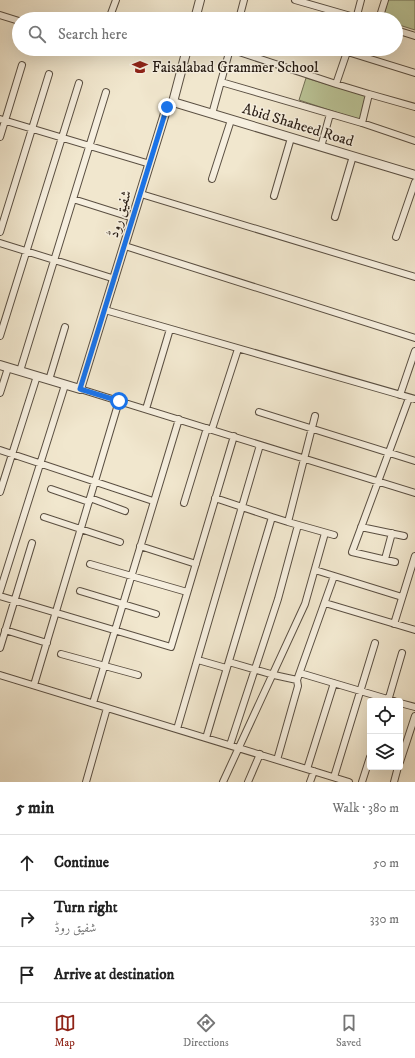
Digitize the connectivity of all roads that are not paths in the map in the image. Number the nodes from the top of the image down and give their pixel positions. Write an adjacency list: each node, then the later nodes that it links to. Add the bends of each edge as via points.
1 (116, 0): 7 (street)
2 (200, 0): 8 (street)
3 (244, 0): 9 (street)
4 (296, 0): 10 (street)
5 (361, 0): 11 (street)
6 (385, 0): 12 (street)
7 (112, 12)
8 (197, 12)
9 (241, 12)
10 (335, 12)
11 (359, 12)
12 (381, 12)
13 (0, 15): 14 (street)
14 (12, 19)
15 (403, 32): 16 (street)
16 (415, 36)
17 (185, 56): 30 (street, شفیق روڈ)
18 (228, 56): 25 (street)
19 (251, 56): 27 (street)
20 (346, 56): 27 (street)
21 (365, 56): 23 (street)
22 (22, 66): 34 (street)
23 (415, 73)
24 (49, 74): 37 (street)
25 (221, 82): 32 (street); 33 (street)
26 (78, 83): 39 (street)
27 (336, 84): 29 (street)
28 (106, 92): 42 (street)
29 (369, 94): 31 (street); 36 (street)
30 (173, 102): 32 (street, Abid Shaheed Road); 45 (street, شفیق روڈ, via 167,107)
31 (415, 107)
32 (212, 114): 35 (street, Abid Shaheed Road)
33 (330, 114): 36 (street); 43 (street)
34 (3, 119): 37 (street); 38 (street)
35 (231, 120): 40 (street, Abid Shaheed Road); 47 (street)
36 (362, 123): 41 (street)
37 (32, 128): 39 (street); 54 (street)
38 (0, 137)
39 (62, 137): 42 (street); 58 (street)
40 (291, 138): 43 (street, Abid Shaheed Road); 50 (street)
41 (415, 141)
42 (90, 146): 45 (street); 51 (street)
43 (321, 146): 44 (street, Abid Shaheed Road)
44 (353, 156): 46 (street, Abid Shaheed Road); 52 (street)
45 (150, 164): 49 (street, شفیق روڈ)
46 (415, 175)
47 (212, 179)
48 (415, 182): 55 (street)
49 (141, 194): 53 (street, شفیق روڈ); 60 (street)
50 (274, 196)
51 (73, 199): 53 (street); 59 (street)
52 (335, 217)
53 (133, 218): 57 (street, شفیق روڈ)
54 (0, 232)
55 (396, 236)
56 (0, 243): 58 (street)
57 (125, 246): 61 (street, شفیق روڈ); 66 (street)
58 (26, 251): 59 (street); 65 (street)
59 (54, 260): 61 (street); 70 (street)
60 (415, 277)
61 (115, 279): 62 (street, شفیق روڈ)
62 (105, 310): 64 (street); 74 (street, شفیق روڈ)
63 (65, 327): 72 (street)
64 (170, 329): 67 (street); 79 (street)
65 (0, 336)
66 (415, 338)
67 (238, 349): 76 (street); 83 (street)
68 (415, 351): 76 (street)
69 (4, 366): 70 (street); 75 (street)
70 (20, 371): 71 (street)
71 (36, 376): 72 (street); 89 (street)
72 (49, 380): 73 (street)
73 (65, 385): 74 (street); 92 (street)
74 (80, 389): 78 (street)
75 (0, 392)
76 (400, 395): 77 (street)
77 (412, 398): 88 (street)
78 (119, 401): 79 (street); 94 (street)
79 (146, 409): 82 (street)
80 (259, 412): 84 (street)
81 (315, 416): 84 (street)
82 (179, 419): 83 (street); 100 (street)
83 (210, 429): 85 (street); 101 (street)
84 (312, 430): 88 (street); 90 (street)
85 (234, 436): 86 (street); 98 (street)
86 (260, 445): 90 (street); 102 (street)
87 (0, 450): 89 (street)
88 (388, 453): 91 (street); 93 (street)
89 (12, 454): 92 (street); 96 (street)
90 (303, 459): 93 (street); 106 (street)
91 (415, 461)
92 (40, 463): 94 (street); 125 (street)
93 (377, 481): 97 (street); 108 (street)
94 (95, 482): 99 (street); 100 (street)
95 (52, 489): 99 (street)
96 (0, 492)
97 (415, 493)
98 (215, 498): 102 (street); 121 (street)
99 (90, 500): 103 (street); 109 (street)
100 (153, 501): 116 (street)
101 (184, 503)
102 (243, 507): 105 (street); 144 (street)
103 (125, 511)
104 (44, 517): 109 (street)
105 (272, 517): 106 (street); 145 (street)
106 (288, 522): 107 (street)
107 (298, 525): 110 (street); 147 (street)
108 (361, 527): 111 (street); 118 (street, via 352,552)
109 (81, 529): 114 (street); 133 (street)
110 (325, 533): 112 (street); 122 (street)
111 (392, 533): 113 (street); 118 (street)
112 (334, 535)
113 (404, 536)
114 (120, 542)
115 (32, 543): 130 (street)
116 (140, 546): 121 (street); 123 (street)
117 (415, 556): 129 (street)
118 (385, 559): 119 (street)
119 (395, 562)
120 (90, 564): 123 (street)
121 (196, 564): 127 (street)
122 (315, 570): 124 (street); 151 (street, via 306,604)
123 (131, 576): 127 (street); 132 (street)
124 (334, 576): 129 (street); 131 (street)
125 (0, 591)
126 (80, 591): 132 (street)
127 (187, 592): 138 (street, via 171,647)
128 (0, 596): 130 (street)
129 (402, 597): 135 (street)
130 (14, 601): 133 (street); 136 (street)
131 (325, 603): 135 (street); 148 (street)
132 (123, 604): 134 (street); 138 (street)
133 (56, 613): 138 (street); 139 (street)
134 (156, 614)
135 (394, 624): 137 (street)
136 (5, 630): 139 (street); 141 (street)
137 (415, 630)
138 (115, 631): 146 (street)
139 (47, 643): 154 (street)
140 (374, 644): 155 (street)
141 (0, 648)
142 (402, 653): 157 (street)
143 (61, 654): 146 (street)
144 (198, 660): 145 (street); 163 (street)
145 (228, 665): 147 (street); 164 (street)
146 (104, 666): 150 (street); 158 (street)
147 (255, 670): 151 (street); 165 (street)
148 (300, 673): 152 (street); 153 (street)
149 (0, 674): 154 (street)
150 (138, 675)
151 (274, 675): 152 (street); 166 (street)
152 (297, 680): 169 (street, via 298,686)
153 (334, 683): 155 (street); 171 (street)
154 (34, 685): 158 (street)
155 (359, 691): 156 (street); 174 (street)
156 (383, 698)
157 (391, 698)
158 (93, 703): 160 (street)
159 (403, 704): 161 (street)
160 (107, 708): 163 (street); 175 (street)
161 (415, 708)
162 (415, 716): 167 (street)
163 (177, 729): 164 (street)
164 (206, 738): 165 (street)
165 (230, 745): 166 (street)
166 (239, 748): 168 (street); 176 (street)
167 (403, 753)
168 (260, 754): 169 (street); 177 (street)
169 (277, 760): 171 (street)
170 (367, 766): 180 (street)
171 (307, 769): 173 (street)
172 (397, 770): 181 (street)
173 (314, 771): 174 (street); 178 (street)
174 (334, 777): 179 (street)
175 (86, 782)
176 (224, 782)
177 (248, 782)
178 (310, 782)
179 (348, 782)
180 (362, 782)
181 (394, 782)

